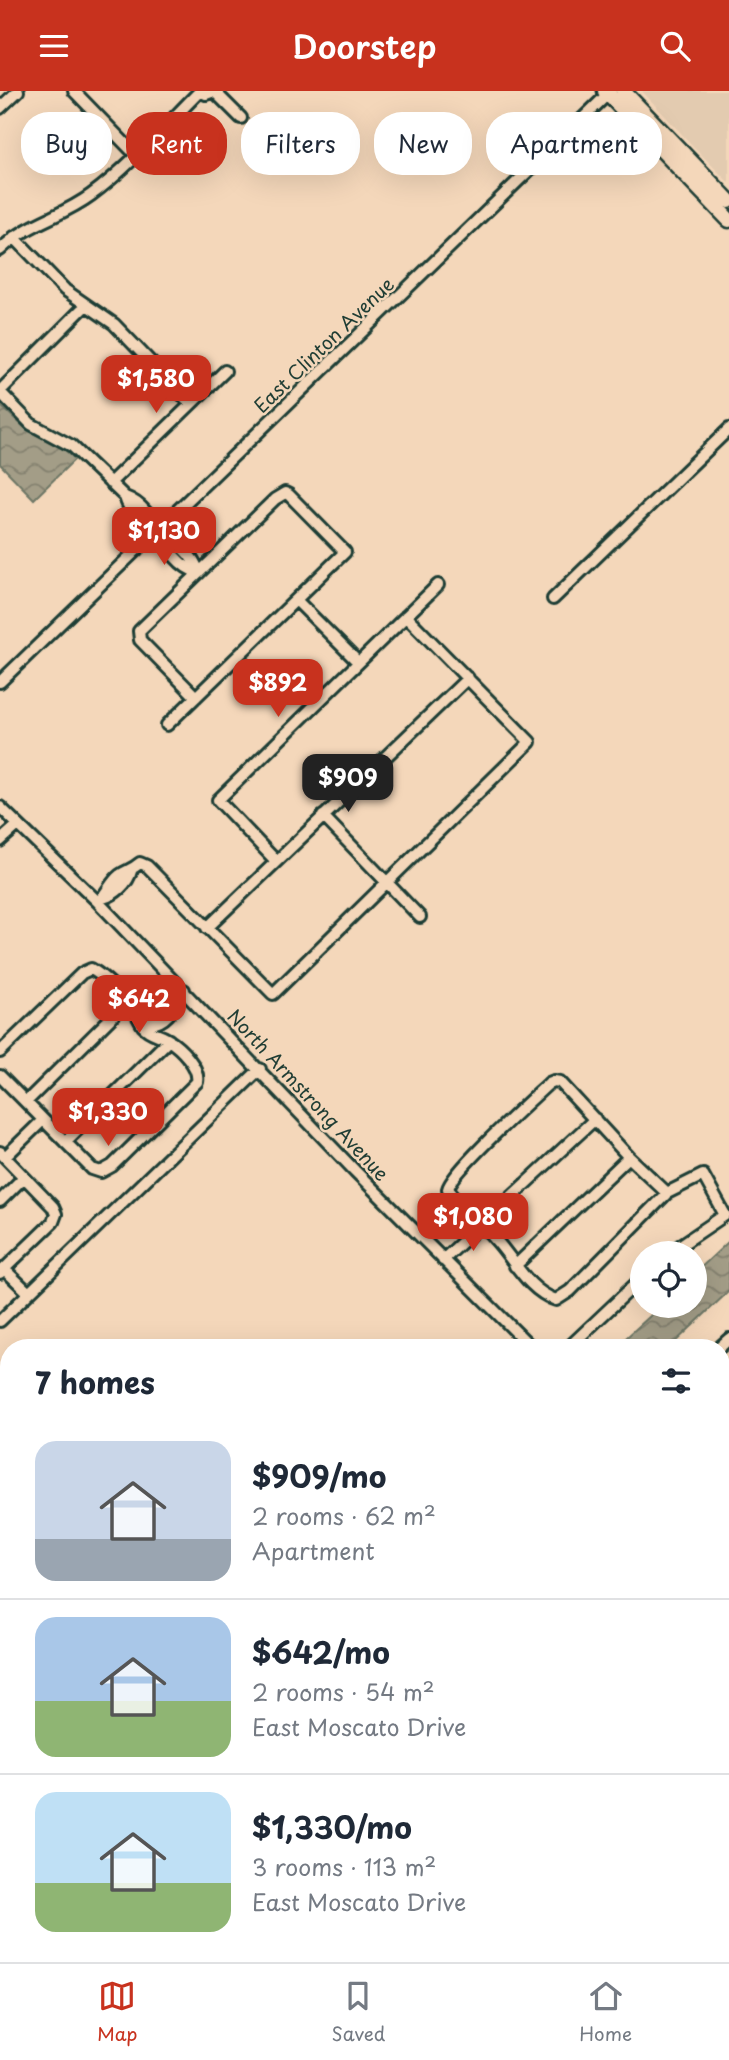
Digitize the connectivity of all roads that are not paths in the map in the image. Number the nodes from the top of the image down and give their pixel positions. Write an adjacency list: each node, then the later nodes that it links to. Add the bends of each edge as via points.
1 (18, 91): 7 (street)
2 (74, 91): 10 (street)
3 (200, 91): 4 (street); 8 (street)
4 (214, 91): 9 (street)
5 (623, 91): 12 (main road)
6 (608, 92): 13 (main road); 22 (street, East Clinton Avenue)
7 (0, 108)
8 (178, 112)
9 (241, 118)
10 (126, 145)
11 (126, 162): 14 (street, via 89,197)
12 (729, 201)
13 (729, 220)
14 (14, 237): 15 (street); 16 (street)
15 (0, 250)
16 (86, 305): 18 (street); 19 (street, via 114,324)
17 (225, 371): 19 (street)
18 (0, 392): 21 (street, via 31,424 72,446)
19 (191, 404): 21 (street)
20 (729, 429): 25 (street)
21 (110, 483): 22 (street, via 125,497 128,508)
22 (156, 530): 23 (street, via 188,570); 30 (street, East Clinton Avenue)
23 (199, 573): 26 (street, via 285,493 345,552); 31 (street, via 138,635)
24 (438, 585): 27 (street)
25 (553, 599)
26 (296, 600): 28 (street); 31 (street)
27 (406, 616): 28 (street); 29 (street)
28 (358, 662): 37 (street, via 218,800)
29 (468, 678): 34 (street); 38 (street, via 530,742)
30 (0, 682)
31 (196, 697): 32 (street)
32 (167, 725)
33 (0, 807): 35 (street, North Armstrong Avenue)
34 (323, 816): 37 (street); 38 (street)
35 (18, 825): 36 (street); 39 (street, North Armstrong Avenue)
36 (0, 841)
37 (276, 861): 41 (street)
38 (387, 882): 40 (street); 41 (street, via 273,994)
39 (100, 900): 41 (street, via 123,872 140,863); 42 (street, North Armstrong Avenue)
40 (419, 917)
41 (207, 928)
42 (181, 993): 44 (street, via 166,999 160,1013 151,1014); 47 (street, North Armstrong Avenue)
43 (127, 1003): 44 (street); 46 (street, via 91,969); 49 (street)
44 (148, 1026): 45 (street)
45 (169, 1040): 52 (street); 52 (street, via 195,1067 197,1082 112,1166 102,1172 92,1169)
46 (0, 1052)
47 (260, 1069): 60 (street, North Armstrong Avenue); 64 (street)
48 (0, 1076): 49 (street)
49 (26, 1102): 51 (street)
50 (595, 1119): 54 (street); 58 (street); 58 (street, via 560,1082 549,1083 450,1182 448,1189)
51 (43, 1120): 52 (street); 53 (street)
52 (65, 1142)
53 (3, 1154): 55 (street)
54 (629, 1157): 56 (street); 61 (street)
55 (24, 1177): 57 (street); 62 (street, via 56,1214)
56 (667, 1193): 59 (street, via 703,1175 725,1215); 61 (street, via 556,1300 538,1291)
57 (0, 1201)
58 (481, 1223): 60 (street); 61 (street)
59 (687, 1241)
60 (443, 1260): 66 (street, North Armstrong Avenue)
61 (516, 1266)
62 (2, 1271): 64 (street)
63 (630, 1289): 67 (street)
64 (29, 1293): 65 (street)
65 (0, 1321)
66 (523, 1339)
67 (577, 1339)

